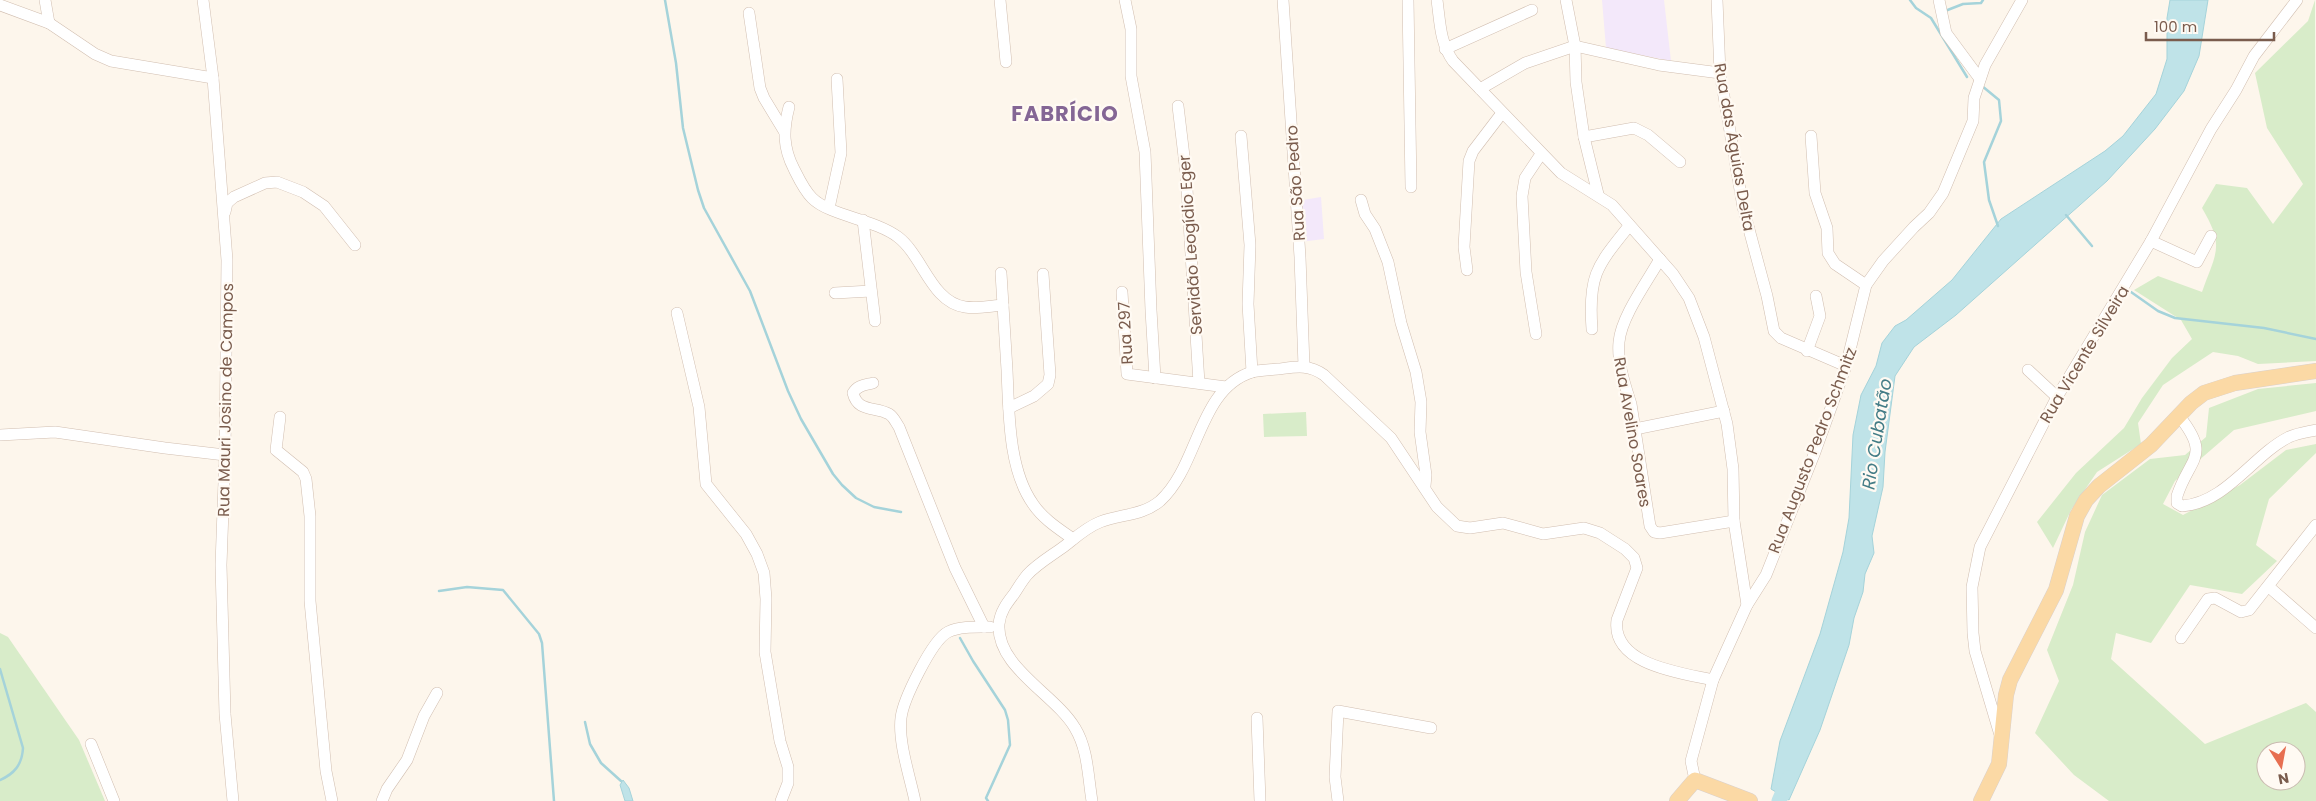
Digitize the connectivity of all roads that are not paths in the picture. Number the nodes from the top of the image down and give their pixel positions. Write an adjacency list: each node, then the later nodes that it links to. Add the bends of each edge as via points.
1 (45, 0): 16 (street)
2 (203, 0): 21 (street, Rua Mauri Josino de Campos)
3 (1000, 0): 19 (street)
4 (1125, 0): 64 (street, via 1131,29 1131,76 1145,152)
5 (1283, 0): 59 (street, Rua São Pedro)
6 (1408, 0): 34 (street)
7 (1437, 0): 18 (street)
8 (1566, 0): 17 (street)
9 (1717, 0): 20 (street, Rua das Águias Delta)
10 (1939, 0): 23 (street, via 1946,34)
11 (2022, 0): 23 (street, Rua Augusto Pedro Schmitz, via 1984,65)
12 (2297, 0): 42 (street, Rua Vicente Silveira, via 2254,56)
13 (0, 5): 16 (street)
14 (1532, 10): 18 (street)
15 (749, 13): 28 (street, via 760,88)
16 (49, 23): 21 (street, via 111,61)
17 (1575, 46): 20 (street, via 1674,68); 24 (street, via 1525,63); 31 (street, via 1576,82)
18 (1445, 49): 24 (street)
19 (1006, 62)
20 (1720, 73): 58 (street, Rua das Águias Delta, via 1742,207 1774,331)
21 (213, 78): 38 (street, Rua Mauri Josino de Campos)
22 (837, 79): 37 (street, via 841,153)
23 (1980, 79): 48 (street, Rua Augusto Pedro Schmitz, via 1974,98 1973,120 1942,193 1929,213 1883,261)
24 (1480, 90): 27 (street)
25 (1178, 106): 66 (street, Servidão Leogídio Eger, via 1186,173)
26 (789, 107): 28 (street)
27 (1502, 113): 32 (street); 45 (street, via 1469,161 1464,247)
28 (784, 131): 37 (street, via 787,154 803,186 814,200)
29 (1241, 136): 63 (street, via 1250,245 1248,304)
30 (1811, 136): 48 (street, via 1815,193 1827,228 1828,254 1835,264)
31 (1584, 137): 33 (street, via 1634,128 1648,135); 35 (street)
32 (1541, 154): 35 (street, via 1561,173); 57 (street, via 1524,181 1522,202 1526,272)
33 (1680, 162)
34 (1411, 187)
35 (1598, 194): 40 (street)
36 (1361, 200): 77 (street, via 1388,262 1416,372 1421,402)
37 (829, 208): 39 (street)
38 (225, 212): 43 (street, via 226,204 232,198 262,184 277,182 303,192 324,206); 76 (street, Rua Mauri Josino de Campos)
39 (863, 220): 49 (street); 53 (street, via 902,241 949,301 972,308)
40 (1630, 226): 44 (street); 56 (street, via 1610,250 1595,276 1591,298)
41 (2211, 236): 42 (street, via 2198,262)
42 (2151, 241): 68 (street, Rua Vicente Silveira)
43 (355, 245)
44 (1660, 259): 70 (street, via 1682,287 1700,323); 73 (street, Rua Avelino Soares, via 1623,324 1618,343)
45 (1467, 270)
46 (1001, 274): 53 (street)
47 (1043, 274): 69 (street, via 1048,384 1034,396)
48 (1866, 286): 60 (street, Rua Augusto Pedro Schmitz)
49 (871, 291): 51 (street); 55 (street)
50 (1122, 292): 64 (street, Rua 297, via 1127,374)
51 (835, 293)
52 (1816, 296): 58 (street, via 1820,316)
53 (1003, 305): 69 (street)
54 (677, 313): 99 (street, via 699,407 706,484 746,534 764,573 766,663 788,767 788,783)
55 (875, 321)
56 (1592, 329)
57 (1536, 334)
58 (1808, 351): 60 (street, Rua das Águias Delta)
59 (1304, 366): 63 (street); 77 (street, via 1324,376 1391,438)
60 (1846, 366): 82 (street, Rua Augusto Pedro Schmitz, via 1766,575)
61 (2028, 370): 68 (street)
62 (2316, 371): 71 (main road, via 2223,386 2198,397)
63 (1252, 372): 67 (street)
64 (1155, 378): 66 (street)
65 (873, 383): 83 (street, via 855,389 854,397 863,407 888,413 899,427 955,568)
66 (1199, 383): 67 (street)
67 (1226, 387): 80 (street, via 1215,400 1178,479 1165,496 1147,510 1102,521)
68 (2056, 397): 91 (street, Rua Vicente Silveira, via 1993,518 1980,547 1973,576 1974,642)
69 (1009, 408): 80 (street, via 1014,452 1026,493 1040,513)
70 (1724, 410): 73 (street); 78 (street, via 1733,458)
71 (2180, 416): 74 (street, via 2193,433 2196,446 2195,459 2176,496 2177,503 2182,506 2220,491 2290,437); 91 (main road, via 2086,500 2071,534 2056,590 2010,680)
72 (280, 417): 97 (street, via 276,450 303,472 306,479 310,601 326,771)
73 (1635, 429): 78 (street, Rua Avelino Soares, via 1652,530 1660,533)
74 (2316, 430)
75 (0, 436): 76 (street, via 55,432)
76 (225, 455): 96 (street, Rua Mauri Josino de Campos, via 221,565 225,714)
77 (1425, 486): 87 (street, via 1437,507 1457,526 1470,528 1503,523 1543,534 1584,528 1600,533 1625,549 1634,558 1637,568 1617,620 1621,642 1632,654 1651,664)
78 (1734, 521): 82 (street)
79 (2314, 532): 81 (street)
80 (1073, 539): 84 (street, via 1026,576 1003,610)
81 (2269, 587): 85 (street); 86 (street, via 2246,612 2214,598 2208,599)
82 (1747, 605): 87 (street, Rua Augusto Pedro Schmitz)
83 (984, 627): 84 (street); 100 (street, via 953,630 941,637 905,703 901,732)
84 (999, 627): 101 (street, via 1000,638 1011,661 1060,708 1078,732 1086,758)
85 (2316, 628)
86 (2181, 638)
87 (1713, 680): 93 (street, Rua Augusto Pedro Schmitz, via 1691,761)
88 (437, 693): 98 (street, via 424,716 408,760 387,788)
89 (1257, 718): 102 (street)
90 (1431, 728): 103 (street, via 1338,711 1335,776)
91 (2001, 737): 105 (main road, via 1999,764)
92 (91, 744): 95 (street)
93 (1695, 780): 94 (main road); 104 (main road)
94 (1748, 800)
95 (114, 801)
96 (233, 801)
97 (332, 801)
98 (382, 801)
99 (781, 801)
100 (915, 801)
101 (1092, 801)
102 (1260, 801)
103 (1338, 801)
104 (1677, 801)
105 (1981, 801)

